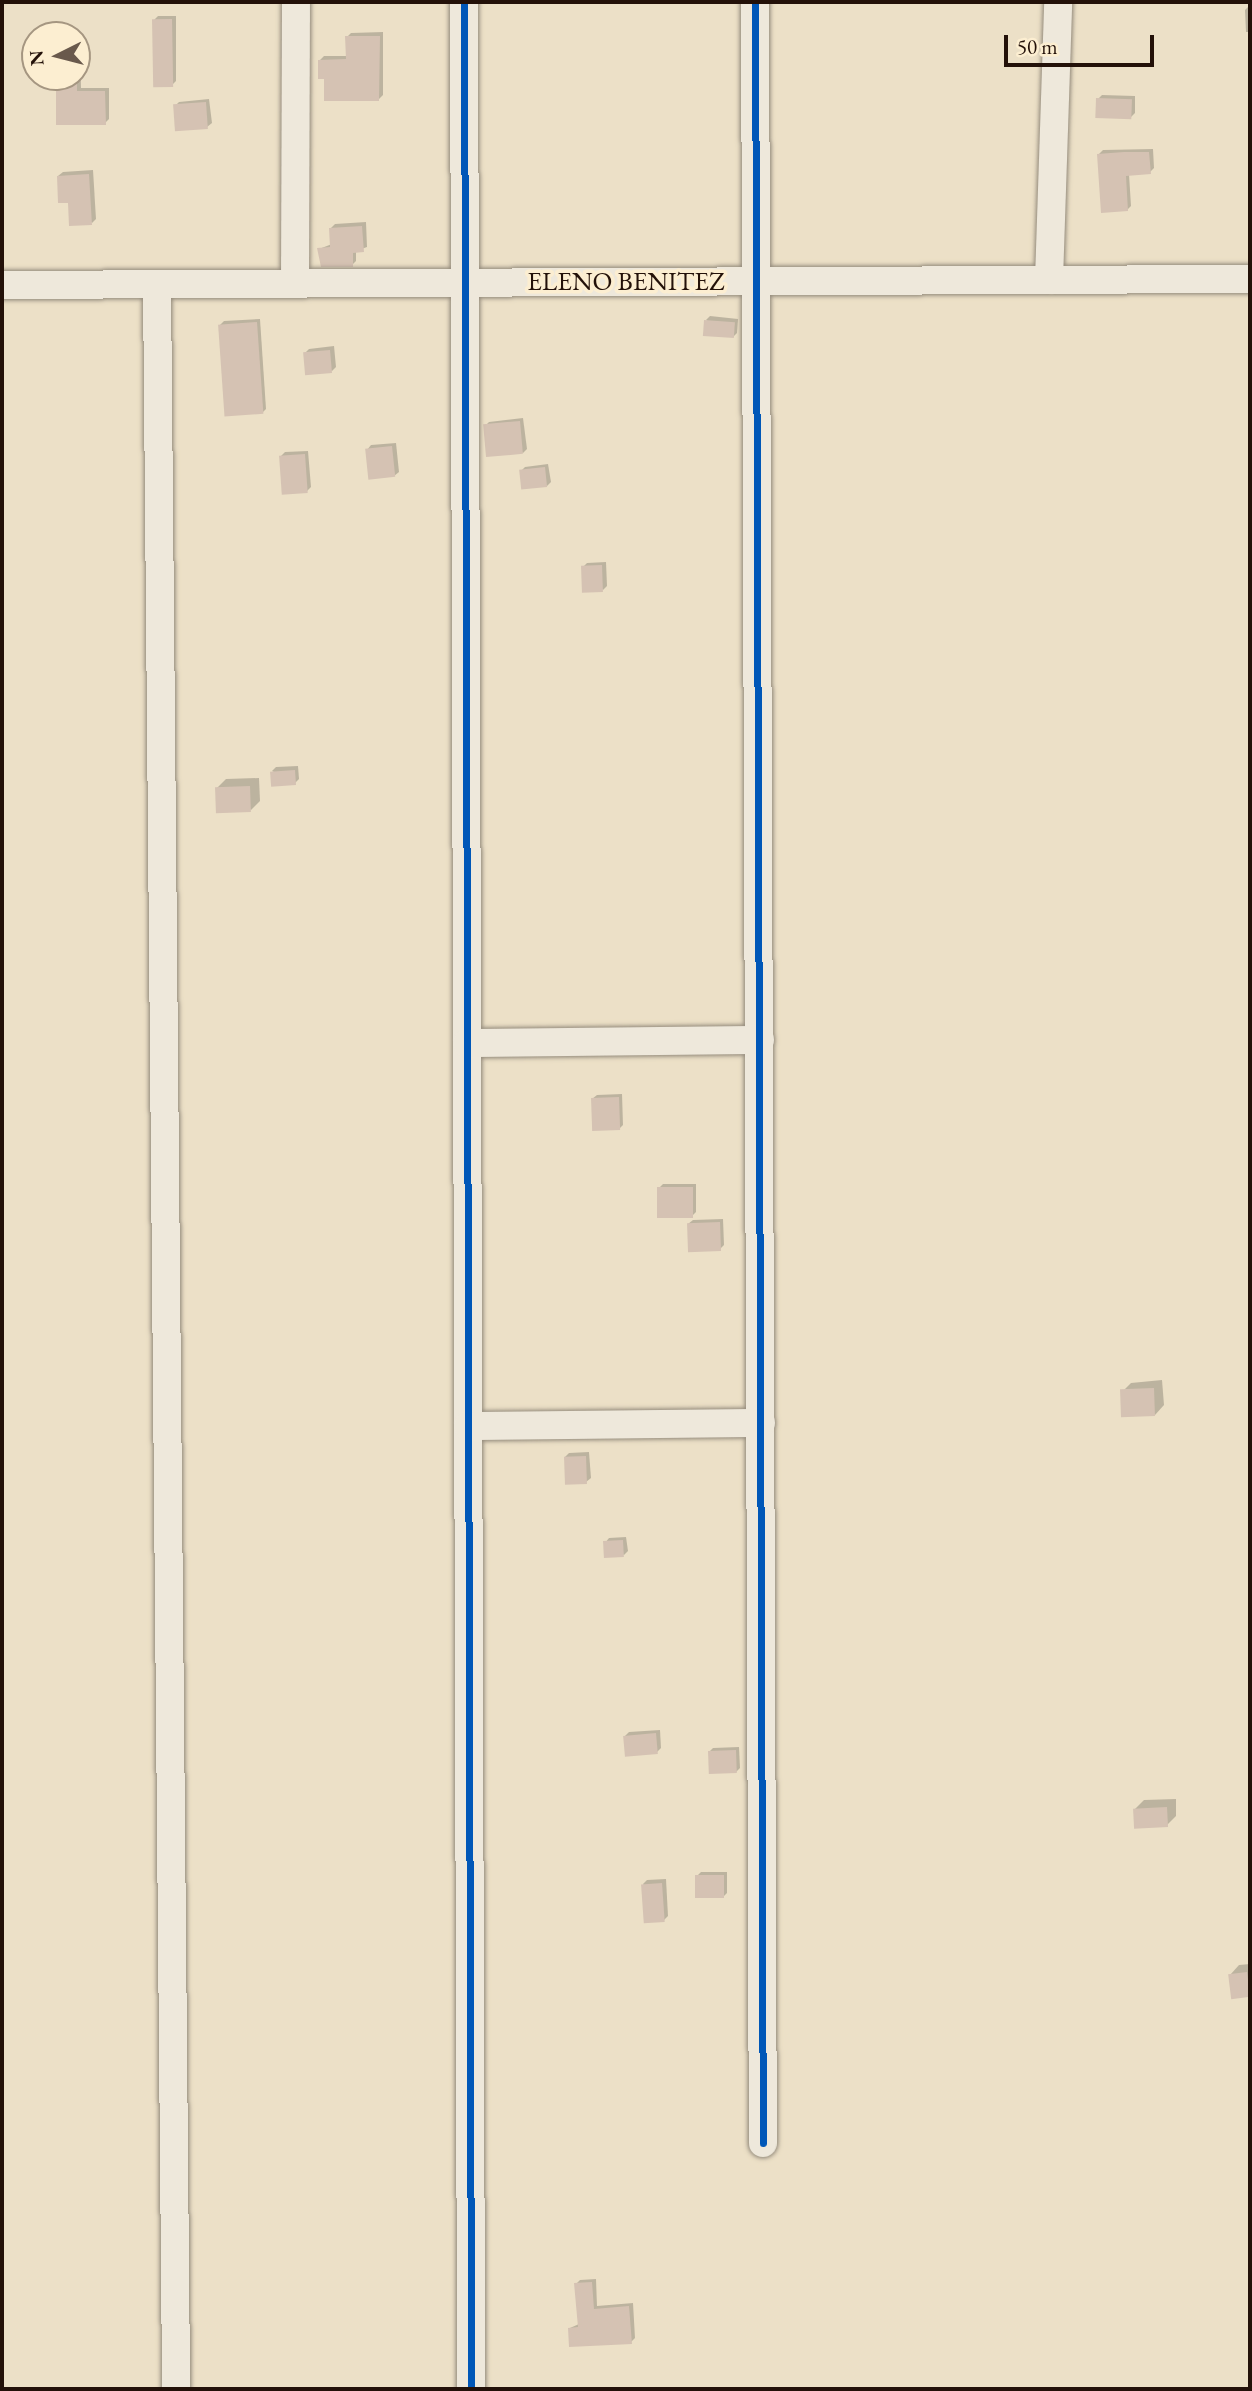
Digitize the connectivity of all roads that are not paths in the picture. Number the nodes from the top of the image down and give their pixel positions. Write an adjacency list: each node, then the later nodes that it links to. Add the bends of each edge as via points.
1 (296, 2): 9 (street)
2 (464, 2): 8 (street)
3 (755, 2): 7 (street)
4 (1058, 2): 5 (street)
5 (1049, 279): 6 (street, ELENO BENITEZ); 7 (street, ELENO BENITEZ)
6 (1250, 279)
7 (757, 281): 8 (street, ELENO BENITEZ); 12 (street)
8 (465, 282): 9 (street, ELENO BENITEZ); 13 (street)
9 (295, 283): 10 (street, ELENO BENITEZ)
10 (157, 284): 11 (street, ELENO BENITEZ); 17 (street)
11 (2, 285)
12 (760, 1040): 13 (street); 14 (street)
13 (467, 1043): 15 (street)
14 (761, 1423): 15 (street); 16 (street)
15 (468, 1426): 18 (street)
16 (764, 2143)
17 (176, 2389)
18 (471, 2389)

